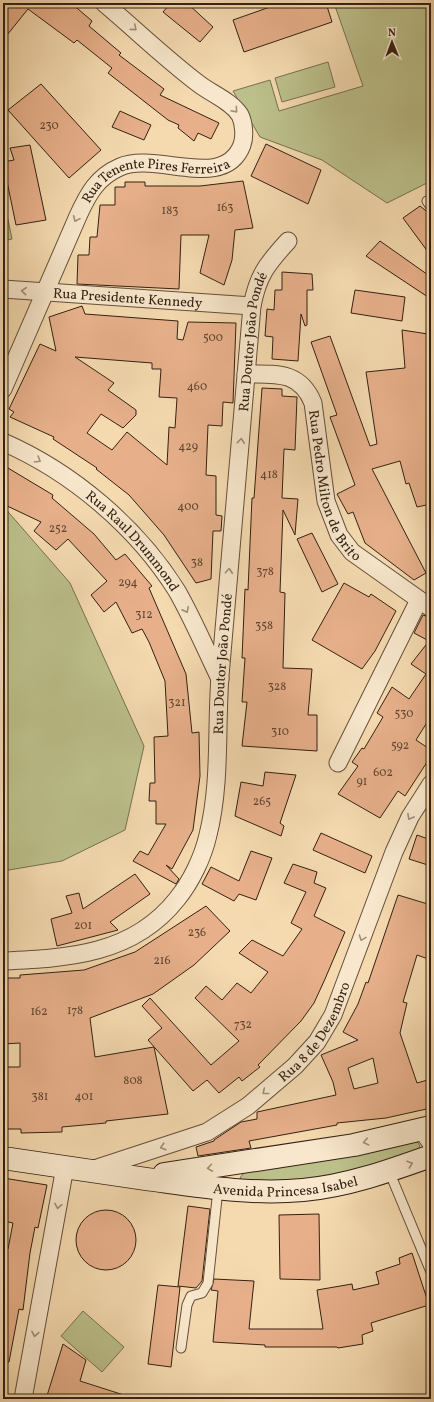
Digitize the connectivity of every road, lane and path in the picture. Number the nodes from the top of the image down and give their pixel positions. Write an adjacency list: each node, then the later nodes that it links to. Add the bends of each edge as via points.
1 (104, 3): 4 (street, Rua Tenente Pires Ferreira, one-way to 4, via 198,84 230,104 240,116 244,128 243,143 237,156 227,165 214,168 144,163 121,166 100,178 89,192)
2 (288, 241): 5 (street, Rua Doutor João Pondé, via 264,269 256,284)
3 (3, 290): 4 (street, Rua Presidente Kennedy, one-way to 3)
4 (45, 293): 5 (street, Rua Presidente Kennedy); 7 (street, Rua Tenente Pires Ferreira)
5 (252, 306): 6 (street, Rua Doutor João Pondé)
6 (246, 374): 9 (street, Rua Pedro Milton de Brito, via 285,376 299,381 308,390 313,403 326,501 339,536 352,552); 10 (street, Rua Doutor João Pondé, one-way to 6)
7 (3, 389)
8 (3, 442): 10 (street, Rua Raul Drummond, one-way to 10, via 55,470 124,525 157,562 177,592)
9 (425, 604): 11 (street)
10 (220, 679): 13 (street, Rua Doutor João Pondé, via 218,762 208,837 195,869 177,899 148,926 127,940 100,951 72,957)
11 (338, 763)
12 (431, 784): 19 (street, Rua 8 de Dezembro, one-way to 19, via 410,817 394,852 333,1015 317,1042 295,1066 248,1106 207,1132)
13 (3, 961)
14 (428, 1133): 17 (main road, Avenida Princesa Isabel, one-way to 17)
15 (431, 1156): 20 (main road, Avenida Princesa Isabel, one-way to 15)
16 (3, 1158): 18 (main road, Avenida Princesa Isabel)
17 (240, 1164): 21 (main road, Avenida Princesa Isabel, one-way to 21); 23 (main road, via 233,1178)
18 (65, 1167): 19 (main road, Avenida Princesa Isabel); 26 (street, one-way to 26)
19 (88, 1170): 21 (main road, Avenida Princesa Isabel)
20 (389, 1171): 23 (main road, Avenida Princesa Isabel, via 336,1185 303,1190); 24 (lane)
21 (137, 1177): 22 (main road, Avenida Princesa Isabel)
22 (218, 1189): 23 (main road, Avenida Princesa Isabel); 25 (lane, via 208,1283 202,1293 191,1296 187,1305)
23 (241, 1191)
24 (431, 1272)
25 (181, 1348)
26 (23, 1399)

